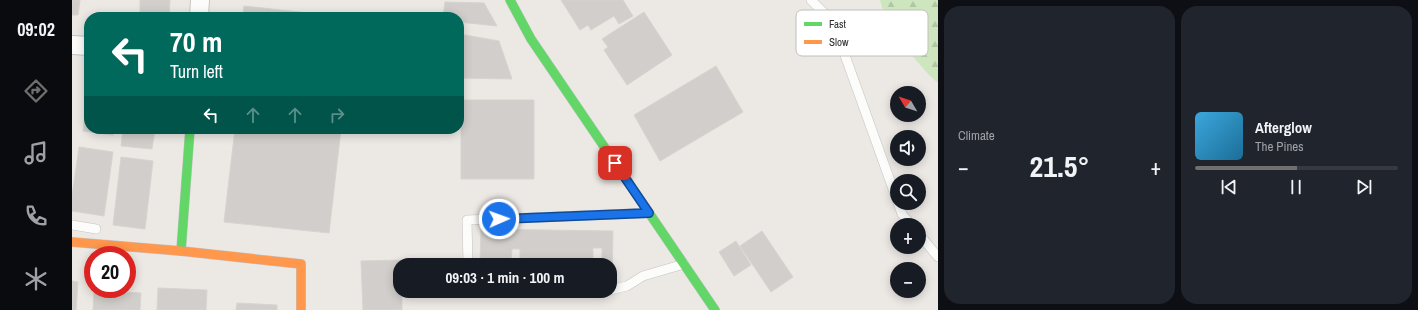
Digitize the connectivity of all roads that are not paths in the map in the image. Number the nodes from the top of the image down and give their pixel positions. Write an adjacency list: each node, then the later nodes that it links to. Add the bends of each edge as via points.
1 (200, 0): 5 (street)
2 (510, 0): 11 (street, via 531,39)
3 (811, 0): 4 (lane)
4 (821, 10)
5 (199, 12)
6 (72, 45): 7 (street)
7 (84, 46)
8 (845, 56): 10 (lane)
9 (190, 134): 16 (street)
10 (890, 182)
11 (649, 213): 18 (lane, via 467,220); 19 (street)
12 (72, 225): 13 (lane)
13 (96, 229)
14 (72, 242): 16 (street)
15 (926, 242): 17 (lane)
16 (181, 251): 21 (street, via 301,264)
17 (938, 256)
18 (468, 258)
19 (684, 264): 20 (lane, via 643,276 627,286); 22 (street)
20 (617, 288)
21 (300, 310)
22 (715, 310)

